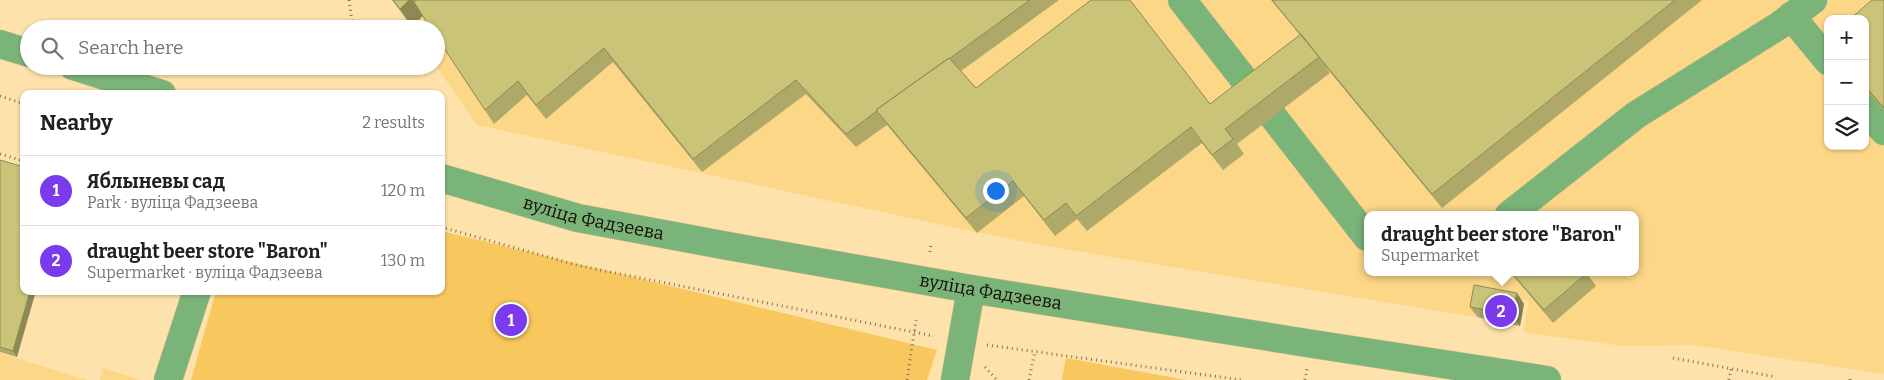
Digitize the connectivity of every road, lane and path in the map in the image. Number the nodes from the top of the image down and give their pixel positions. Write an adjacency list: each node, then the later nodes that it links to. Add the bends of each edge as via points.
1 (349, 0): 5 (path)
2 (1182, 0): 20 (street)
3 (1812, 0): 4 (street)
4 (1792, 16): 8 (street); 18 (street, via 1636,115)
5 (352, 20)
6 (0, 44): 7 (street)
7 (20, 50)
8 (1827, 60)
9 (102, 75): 10 (street)
10 (149, 90)
11 (0, 96): 12 (path)
12 (20, 103)
13 (1869, 113): 14 (street)
14 (1884, 131)
15 (0, 154): 16 (path)
16 (20, 160)
17 (445, 179): 23 (street, вуліца Фадзеева, via 578,218)
18 (1514, 211)
19 (445, 228): 26 (path, via 580,266)
20 (1364, 234)
21 (931, 243): 22 (path)
22 (930, 252)
23 (972, 289): 27 (street); 37 (street, вуліца Фадзеева)
24 (196, 295): 32 (street)
25 (916, 320): 26 (path)
26 (914, 333): 27 (path); 33 (path)
27 (961, 341): 28 (path); 34 (street)
28 (1035, 351): 35 (path); 36 (path)
29 (1673, 358): 30 (path)
30 (1731, 369): 31 (path); 38 (path)
31 (1776, 377)
32 (168, 380)
33 (907, 380)
34 (954, 380)
35 (1029, 380)
36 (1242, 380)
37 (1547, 380)
38 (1729, 380)

